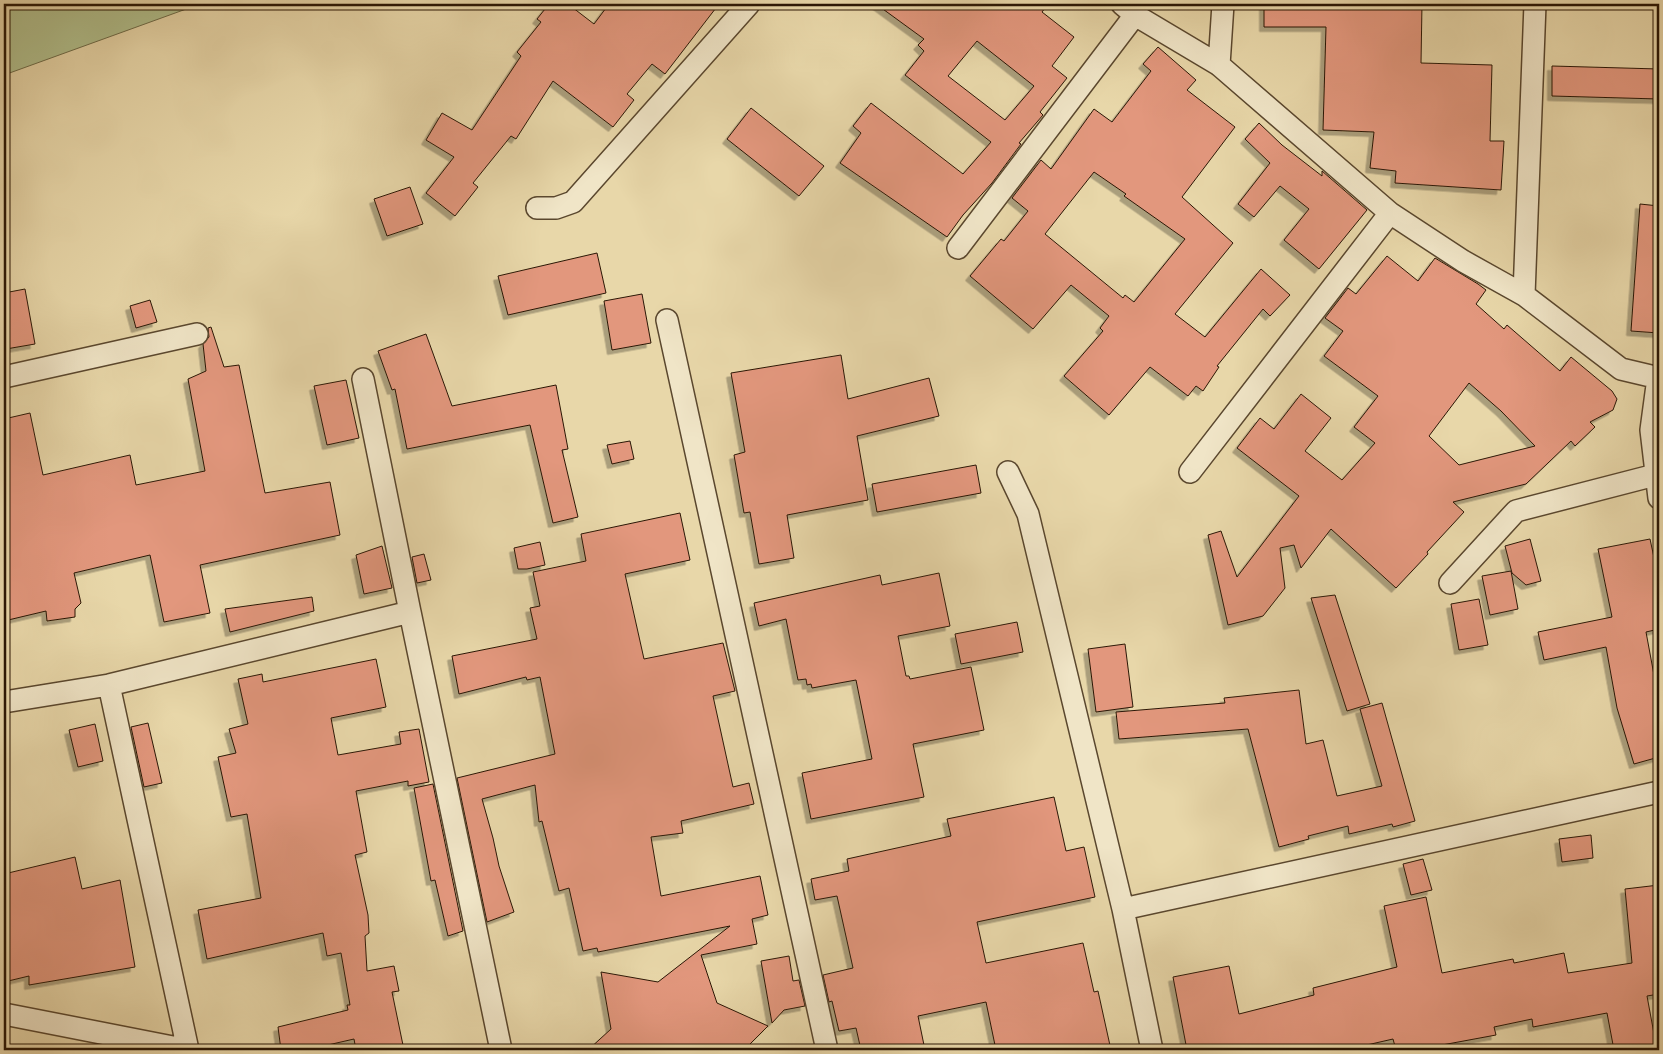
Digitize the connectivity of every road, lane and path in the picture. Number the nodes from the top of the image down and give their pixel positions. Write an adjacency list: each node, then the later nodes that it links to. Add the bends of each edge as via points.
1 (749, 4): 6 (street, via 573,202 556,208)
2 (1223, 4): 5 (street)
3 (1535, 4): 9 (street)
4 (1129, 9): 5 (street); 8 (street)
5 (1219, 65): 7 (street)
6 (537, 208)
7 (1390, 213): 9 (street); 16 (street)
8 (958, 248)
9 (1524, 295): 13 (street, via 1621,369)
10 (667, 320): 28 (street)
11 (197, 334): 12 (street)
12 (4, 377)
13 (1659, 378): 17 (street, via 1651,430)
14 (363, 379): 20 (street)
15 (1008, 472): 24 (street, via 1028,514)
16 (1190, 472)
17 (1655, 474): 18 (street); 19 (street, via 1516,511)
18 (1659, 498)
19 (1450, 583)
20 (410, 612): 21 (street); 27 (street)
21 (109, 685): 22 (street); 26 (street)
22 (4, 702)
23 (1659, 792): 24 (street)
24 (1123, 909): 29 (street)
25 (4, 1014): 26 (street)
26 (188, 1050)
27 (501, 1050)
28 (827, 1050)
29 (1152, 1050)

